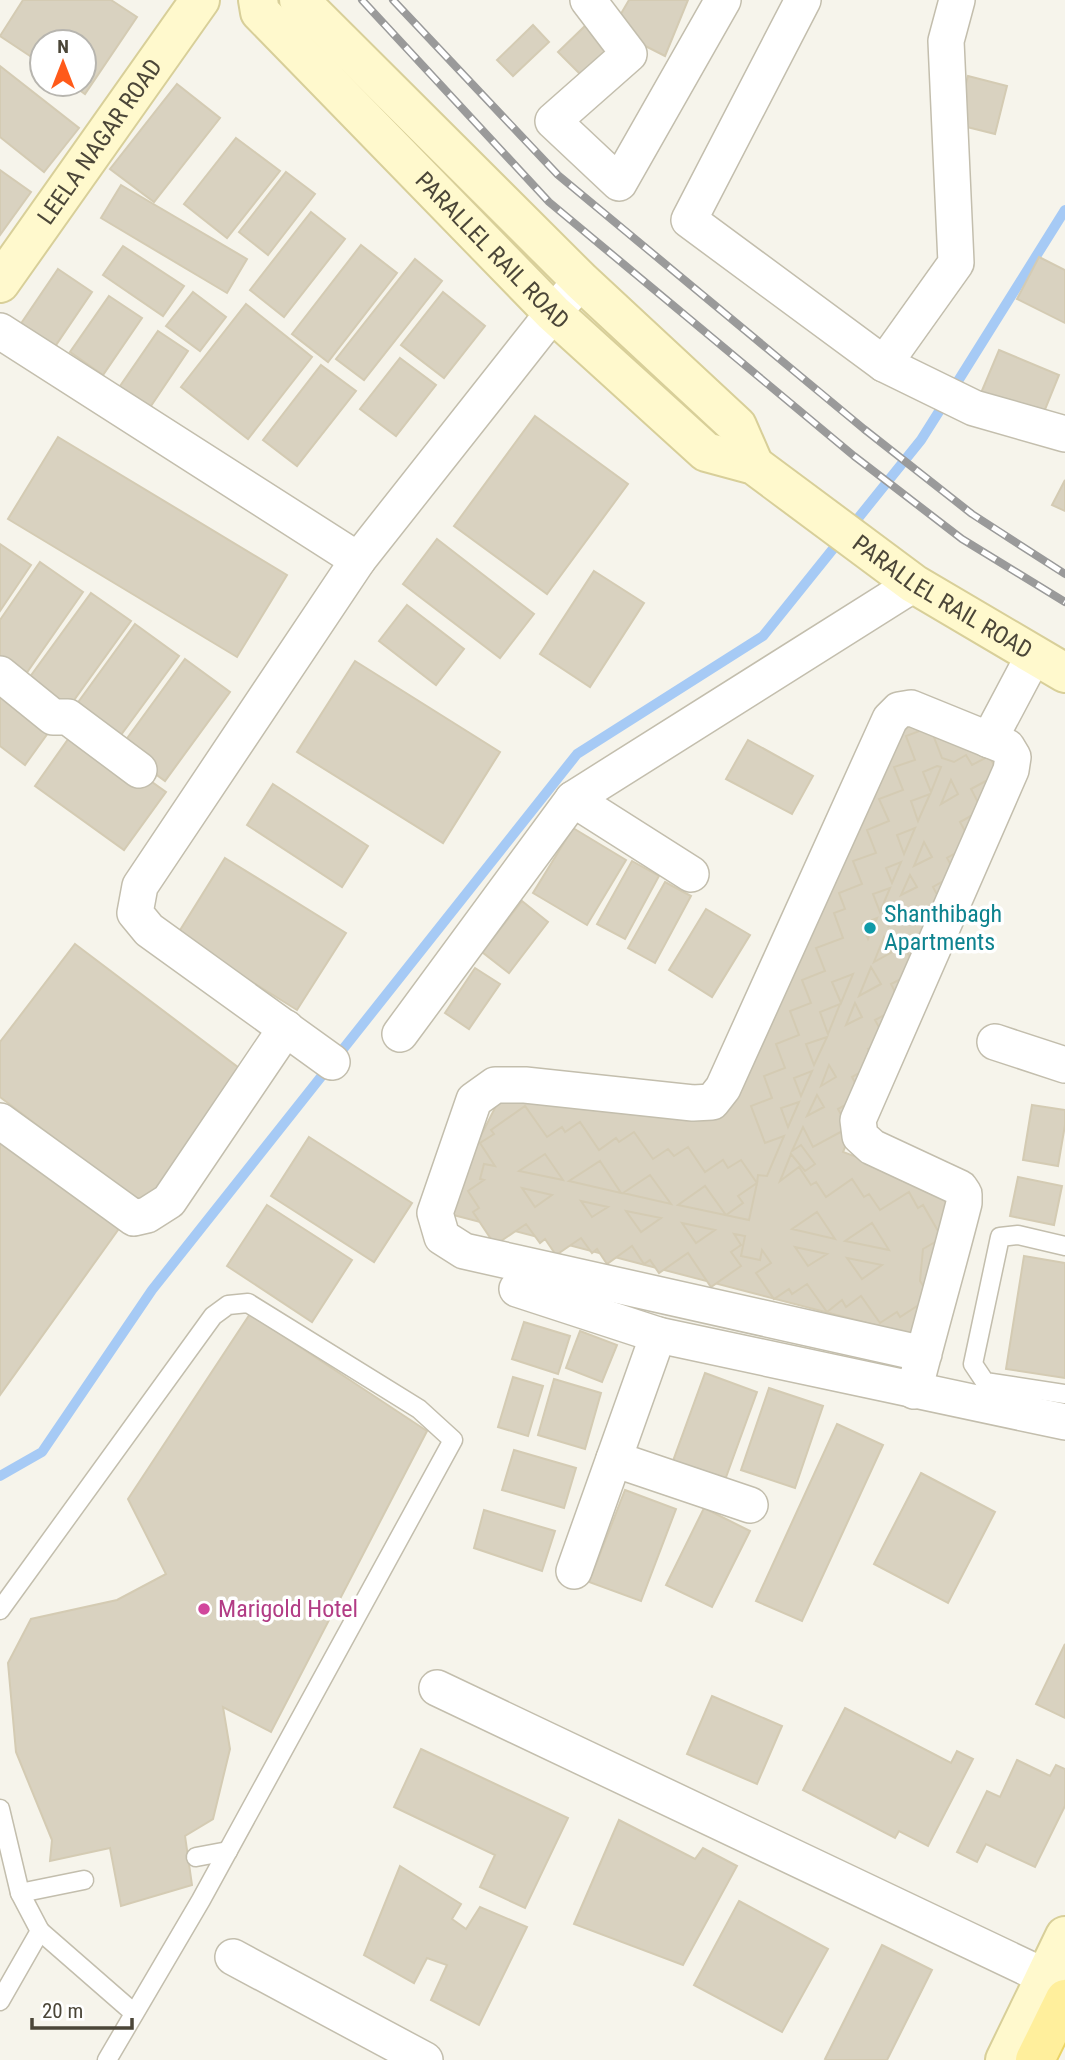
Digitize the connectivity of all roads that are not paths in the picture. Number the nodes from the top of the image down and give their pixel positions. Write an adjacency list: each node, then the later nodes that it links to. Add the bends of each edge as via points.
1 (200, 0): 9 (street, LEELA NAGAR ROAD)
2 (258, 0): 10 (street, PARALLEL RAIL ROAD, via 260,12)
3 (299, 0): 8 (street, PARALLEL RAIL ROAD)
4 (588, 0): 5 (street, via 629,54 553,121 619,183)
5 (723, 0)
6 (803, 0): 12 (street, via 689,220)
7 (957, 0): 12 (street, via 946,41 956,263)
8 (581, 281): 10 (street); 14 (street, PARALLEL RAIL ROAD, via 737,426)
9 (0, 283)
10 (553, 313): 14 (street, PARALLEL RAIL ROAD, via 706,452); 15 (street)
11 (0, 331): 15 (street)
12 (884, 364): 13 (street, via 974,408)
13 (1065, 434)
14 (754, 465): 16 (street, PARALLEL RAIL ROAD)
15 (358, 560): 23 (street, via 140,886 135,913 149,930)
16 (914, 584): 17 (street, PARALLEL RAIL ROAD); 21 (street)
17 (1050, 664): 19 (street)
18 (0, 674): 20 (street, via 53,717 68,717)
19 (989, 740): 31 (street, via 911,708 899,709 890,719 723,1088 712,1102 525,1084 495,1084 474,1100 435,1213 442,1237 464,1251); 33 (street, via 1007,747 1013,757 1011,770 858,1120 860,1136 873,1147 964,1194)
20 (139, 770)
21 (573, 799): 22 (street); 24 (street)
22 (691, 874)
23 (286, 1028): 26 (street); 28 (street, via 169,1201 147,1215 134,1218)
24 (400, 1034)
25 (995, 1042): 27 (street)
26 (332, 1062)
27 (1065, 1065)
28 (0, 1122)
29 (1065, 1246): 36 (lane, via 1018,1235 1000,1237 973,1364 985,1382)
30 (517, 1289): 32 (street)
31 (778, 1321): 33 (street); 34 (street)
32 (658, 1335): 34 (street); 38 (street)
33 (924, 1354): 35 (street)
34 (784, 1363): 35 (street)
35 (914, 1391): 37 (street)
36 (1065, 1394)
37 (1065, 1422)
38 (614, 1459): 39 (street); 40 (street)
39 (750, 1505)
40 (574, 1571)
41 (0, 1610): 44 (lane, via 213,1316 228,1305 248,1303 419,1409 453,1440)
42 (437, 1688): 51 (street)
43 (0, 1809): 47 (lane)
44 (228, 1851): 45 (lane); 53 (lane)
45 (196, 1857)
46 (84, 1880): 47 (lane)
47 (20, 1893): 48 (lane)
48 (40, 1931): 52 (lane); 53 (lane)
49 (1065, 1937): 51 (street)
50 (233, 1957): 55 (street)
51 (1056, 1988): 56 (street); 57 (main road)
52 (0, 2001)
53 (134, 2012): 54 (lane)
54 (107, 2060)
55 (425, 2060)
56 (1005, 2060)
57 (1035, 2060)

